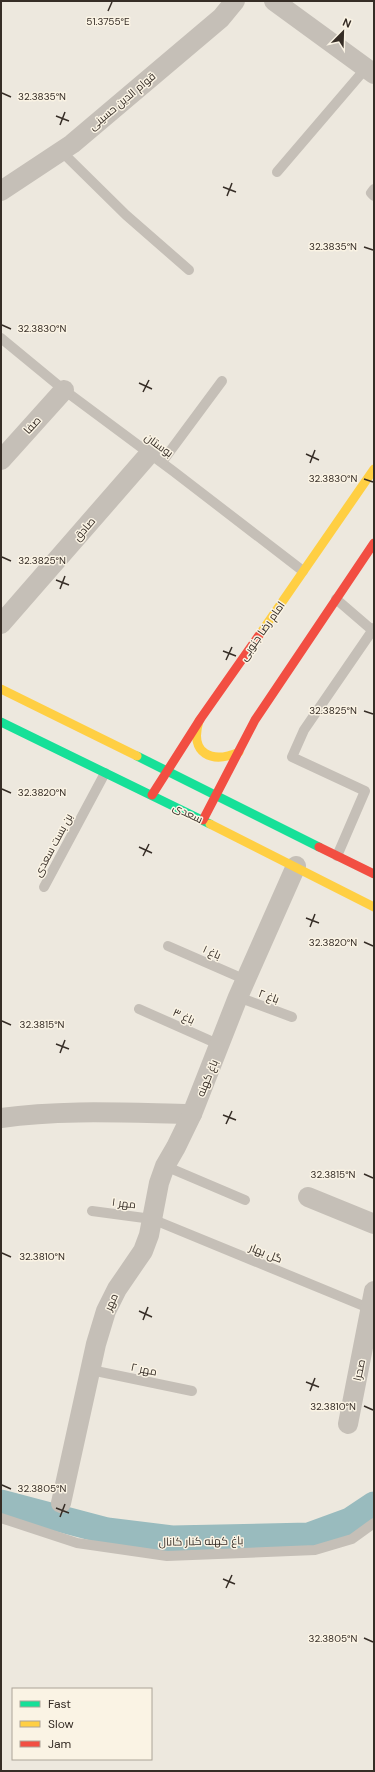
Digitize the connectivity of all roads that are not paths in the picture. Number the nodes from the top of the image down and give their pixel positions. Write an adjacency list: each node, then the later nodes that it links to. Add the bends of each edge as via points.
1 (235, 1): 4 (street, قوام الدین حسینی, via 221,18)
2 (274, 1): 3 (street)
3 (370, 71): 5 (lane)
4 (61, 151): 7 (street, قوام الدین حسینی); 9 (lane, via 126,215)
5 (277, 172)
6 (374, 189): 8 (lane, via 371,193)
7 (1, 191)
8 (374, 196)
9 (189, 270)
10 (1, 338): 12 (lane, بوستان)
11 (222, 381): 13 (lane)
12 (64, 390): 13 (lane, بوستان); 14 (street, صفا)
13 (156, 458): 17 (lane, بوستان); 19 (street, صادق)
14 (1, 460)
15 (374, 470): 17 (main road, امام رضا جنوبی)
16 (374, 543): 18 (main road)
17 (304, 571): 22 (main road, امام رضا جنوبی)
18 (336, 599): 20 (lane); 24 (main road, via 255,720)
19 (1, 624)
20 (373, 629): 30 (lane, via 304,730 292,757 365,791)
21 (1, 689): 26 (main road)
22 (201, 718): 24 (main road, via 195,738 197,745 205,753 222,759); 26 (main road, امام رضا جنوبی)
23 (1, 722): 25 (main road, سعدی)
24 (239, 752): 28 (main road)
25 (105, 772): 27 (main road, سعدی); 33 (lane, بن بست سعدی)
26 (166, 772): 27 (main road, امام رضا جنوبی); 28 (main road)
27 (152, 795): 29 (main road, سعدی)
28 (215, 797): 29 (main road); 30 (main road)
29 (203, 820): 31 (main road, سعدی)
30 (337, 856): 32 (main road)
31 (296, 866): 34 (main road, سعدی); 36 (street, باغ کهنه)
32 (374, 874)
33 (44, 887)
34 (374, 907)
35 (168, 946): 36 (lane, باغ ۱)
36 (242, 988): 38 (lane, باغ ۲); 39 (street, باغ کهنه)
37 (139, 1009): 39 (lane, باغ ۳)
38 (292, 1017)
39 (220, 1045): 40 (street, باغ کهنه)
40 (192, 1114): 41 (street, via 110,1113); 42 (street, مهر)
41 (1, 1118)
42 (165, 1166): 44 (lane); 46 (street, مهر)
43 (308, 1197): 47 (street)
44 (245, 1200)
45 (92, 1211): 46 (lane, مهر ۱)
46 (152, 1219): 48 (lane, گل بهار); 49 (street, مهر, via 143,1251 106,1311)
47 (374, 1224)
48 (373, 1300): 51 (street, صحرا)
49 (91, 1370): 50 (lane, مهر ۲); 52 (street, مهر)
50 (192, 1391)
51 (348, 1424)
52 (61, 1503)
53 (1, 1518): 54 (lane, باغ کهنه کنار کانال, via 77,1543 167,1556 315,1550 352,1539)
54 (374, 1523)

